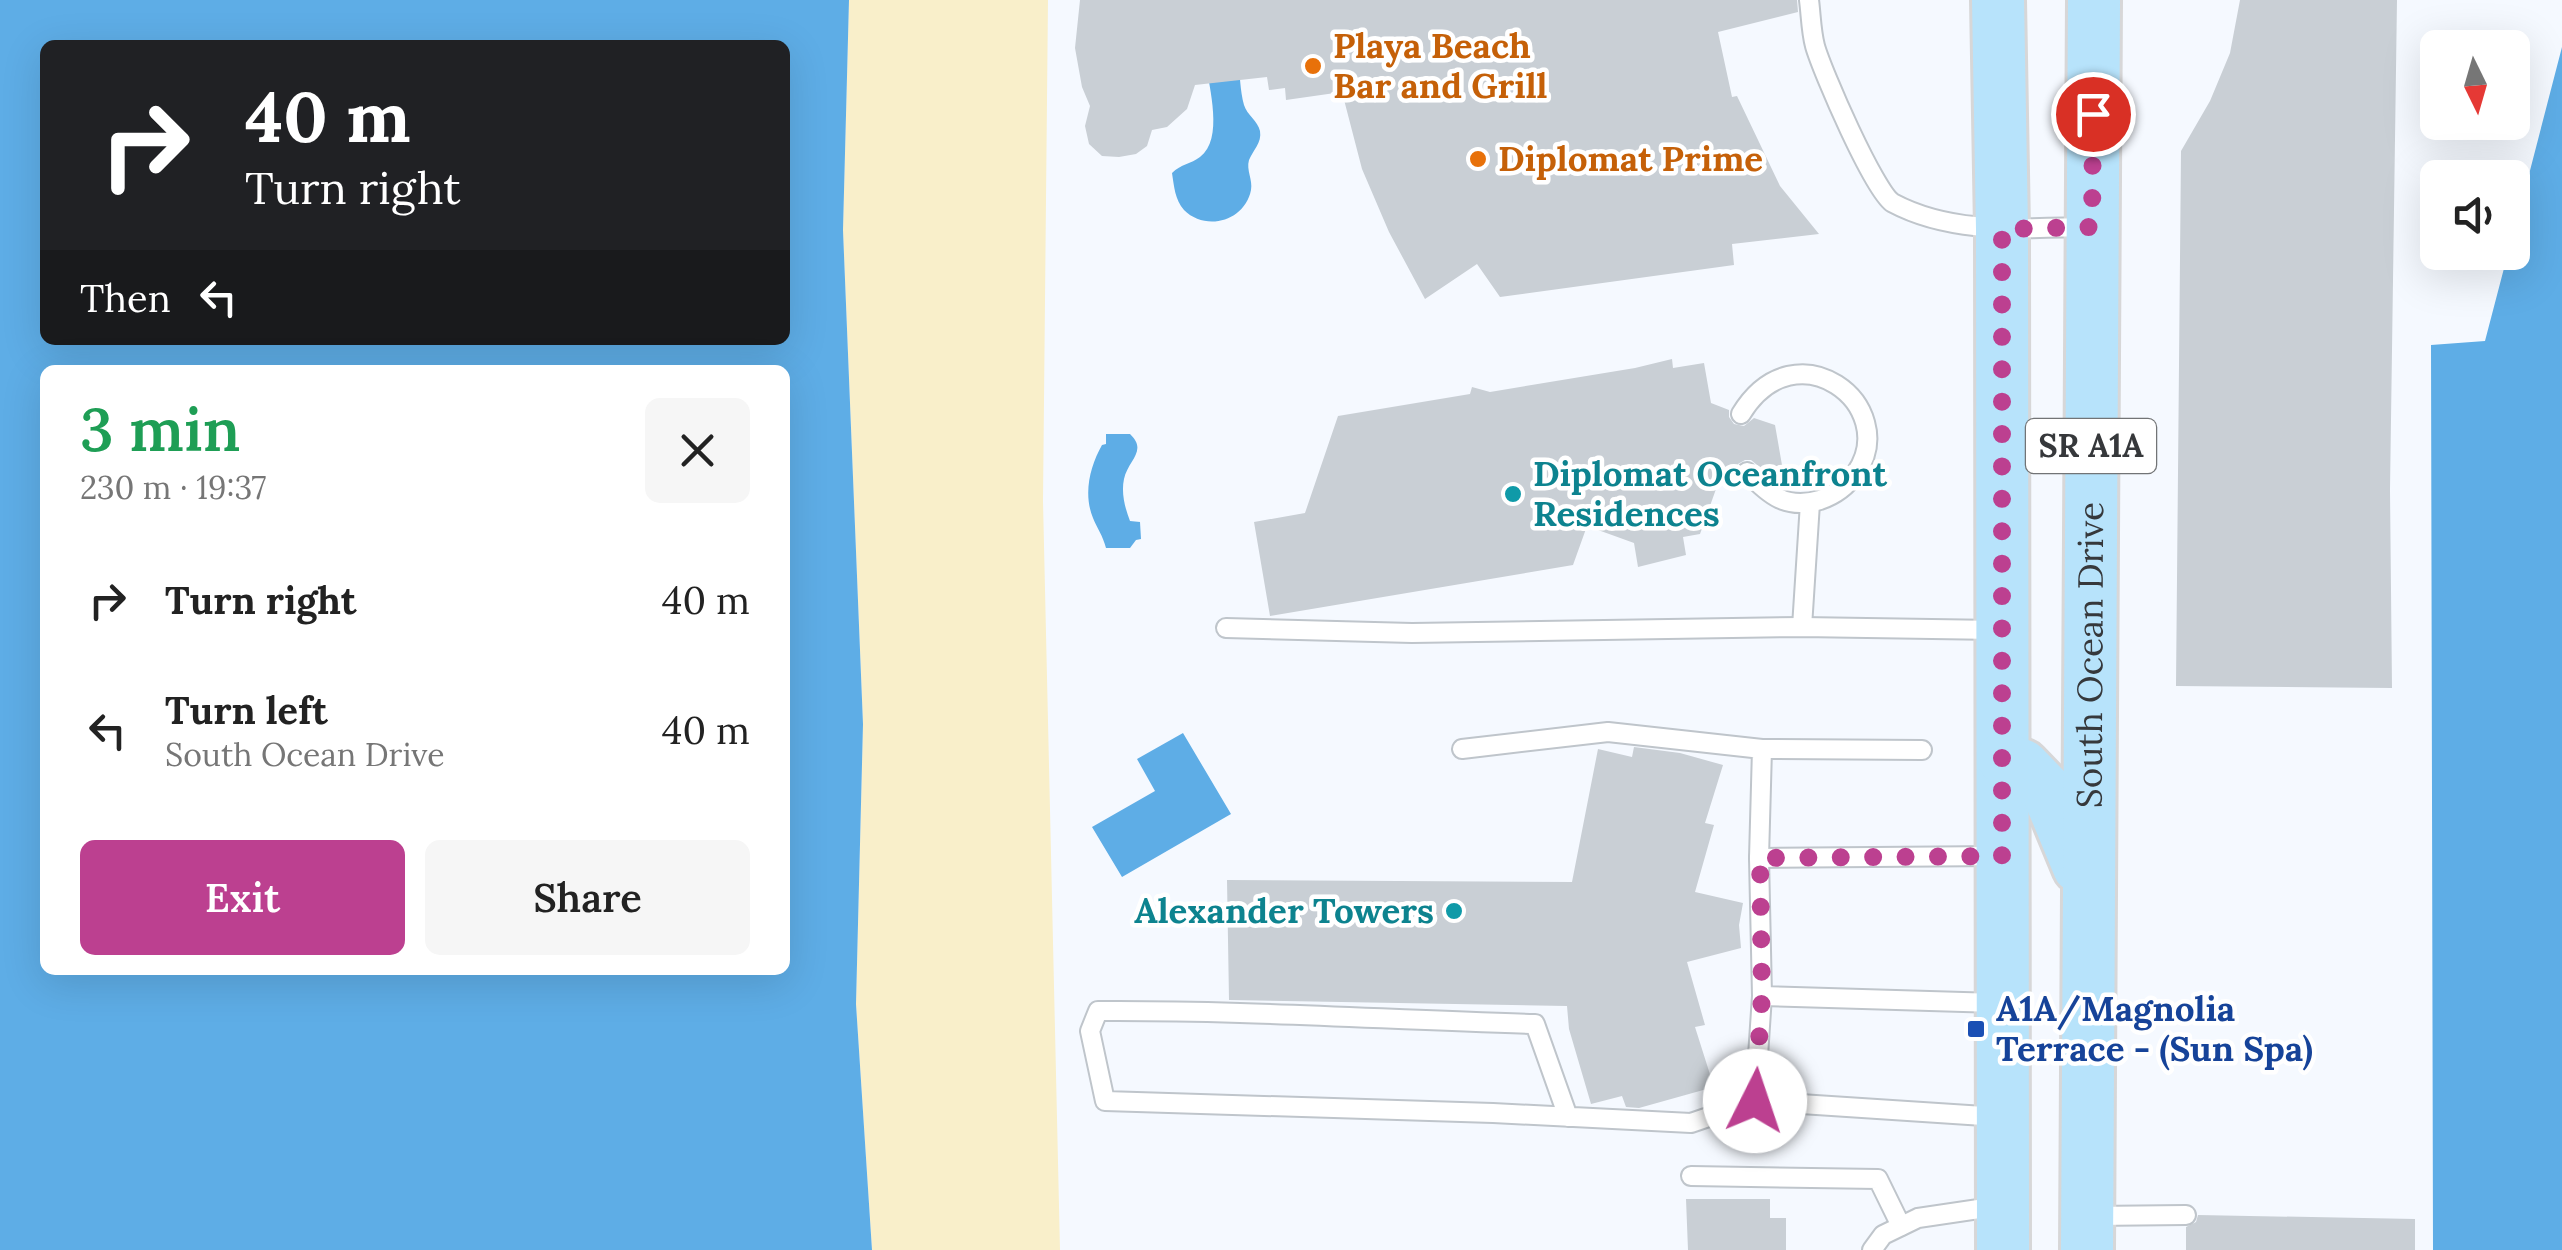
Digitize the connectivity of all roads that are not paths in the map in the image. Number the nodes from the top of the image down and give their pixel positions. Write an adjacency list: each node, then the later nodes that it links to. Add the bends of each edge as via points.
1 (1809, 0): 5 (lane, via 1815,45 1854,141 1889,202 1941,222)
2 (1998, 0): 5 (main road, SR A1A)
3 (2094, 0): 4 (main road, South Ocean Drive / SR A1A)
4 (2092, 227): 5 (lane); 18 (main road, South Ocean Drive / SR A1A)
5 (2002, 229): 11 (main road, SR A1A)
6 (1741, 414): 8 (lane, via 1768,383 1788,375 1829,380 1859,408 1866,448 1859,468 1830,496)
7 (1747, 472): 8 (lane, via 1767,494)
8 (1810, 503): 9 (lane)
9 (1802, 627): 10 (lane, via 1412,633); 11 (lane)
10 (1226, 628)
11 (2002, 630): 15 (main road, SR A1A)
12 (1762, 748): 13 (lane, via 1608,732); 14 (lane); 17 (lane)
13 (1462, 749)
14 (1922, 750)
15 (2002, 758): 16 (main road, SR A1A); 18 (main road, via 2023,766 2048,792)
16 (2002, 856): 17 (lane); 20 (main road, SR A1A)
17 (1760, 858): 19 (lane)
18 (2088, 892): 28 (main road, South Ocean Drive / SR A1A)
19 (1762, 996): 20 (lane); 21 (lane)
20 (2002, 1003): 23 (main road, SR A1A)
21 (1755, 1101): 22 (lane, via 1691,1123); 23 (lane)
22 (1568, 1117): 22 (lane, via 1105,1102 1090,1031 1098,1011 1536,1024)
23 (2003, 1117): 27 (main road, SR A1A)
24 (1692, 1176): 26 (lane, via 1878,1179)
25 (2186, 1214): 28 (lane)
26 (1902, 1226): 27 (lane, via 1918,1218); 29 (lane)
27 (2003, 1228)
28 (2087, 1233)
29 (1872, 1250)

